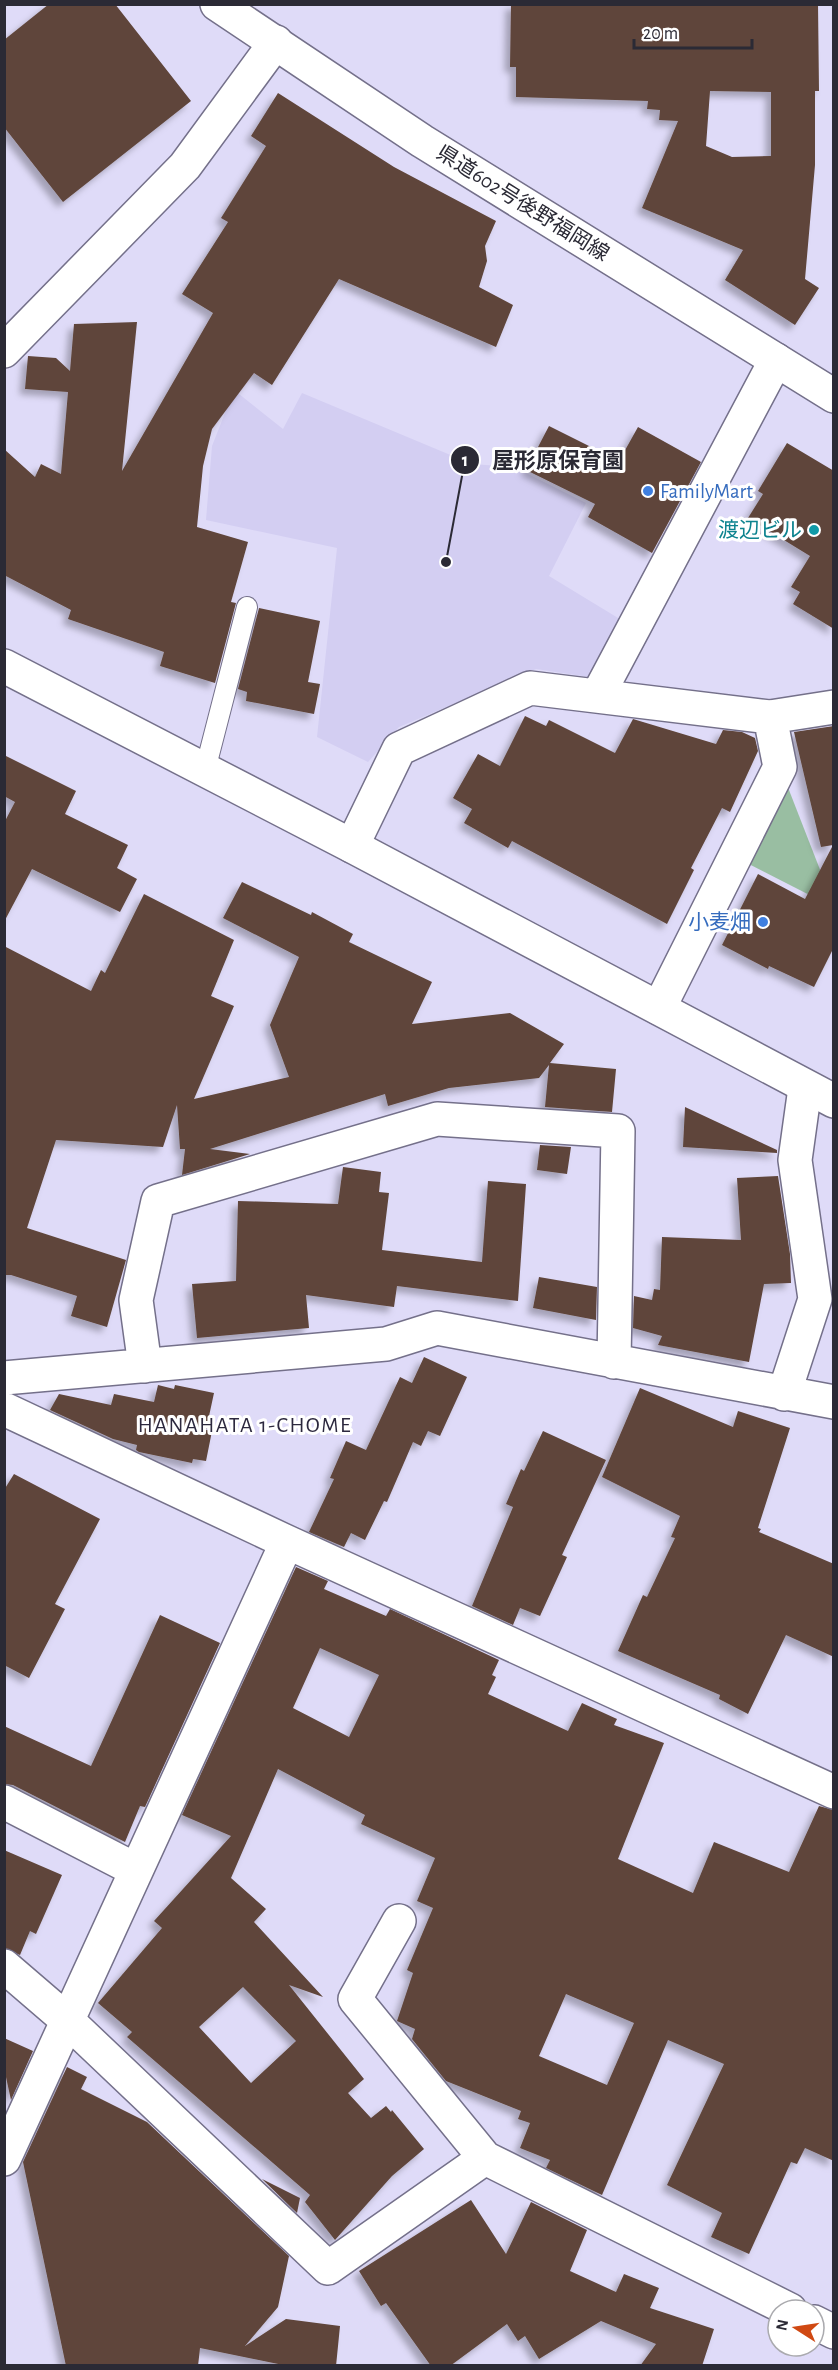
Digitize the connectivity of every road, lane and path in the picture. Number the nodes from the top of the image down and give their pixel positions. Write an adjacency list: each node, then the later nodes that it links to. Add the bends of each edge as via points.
1 (217, 4): 2 (street, 県道602号後野福岡線)
2 (276, 42): 3 (street, via 185,166); 4 (street, 県道602号後野福岡線, via 422,141)
3 (4, 351)
4 (776, 360): 5 (street, 県道602号後野福岡線); 8 (street)
5 (834, 396)
6 (247, 607): 11 (lane)
7 (4, 666): 11 (street)
8 (598, 695): 10 (street); 12 (street, via 530,688 399,749)
9 (834, 708): 10 (street)
10 (770, 717): 13 (street, via 780,767)
11 (205, 770): 12 (street)
12 (352, 846): 13 (street)
13 (659, 1008): 14 (street)
14 (819, 1094): 18 (street, via 795,1160 815,1299)
15 (614, 1362): 16 (street, via 437,1328 386,1344); 16 (street, via 618,1131 437,1119 158,1202 136,1300); 18 (street)
16 (145, 1366): 17 (street)
17 (4, 1378)
18 (784, 1394): 19 (street)
19 (834, 1402)
20 (4, 1409): 21 (street)
21 (287, 1542): 22 (street); 24 (street)
22 (834, 1792)
23 (4, 1802): 24 (street)
24 (136, 1870): 27 (street)
25 (399, 1921): 28 (street, via 355,1999)
26 (4, 1966): 27 (street)
27 (68, 2021): 28 (street, via 328,2268); 29 (street)
28 (485, 2158): 30 (street)
29 (4, 2159)
30 (766, 2298)

